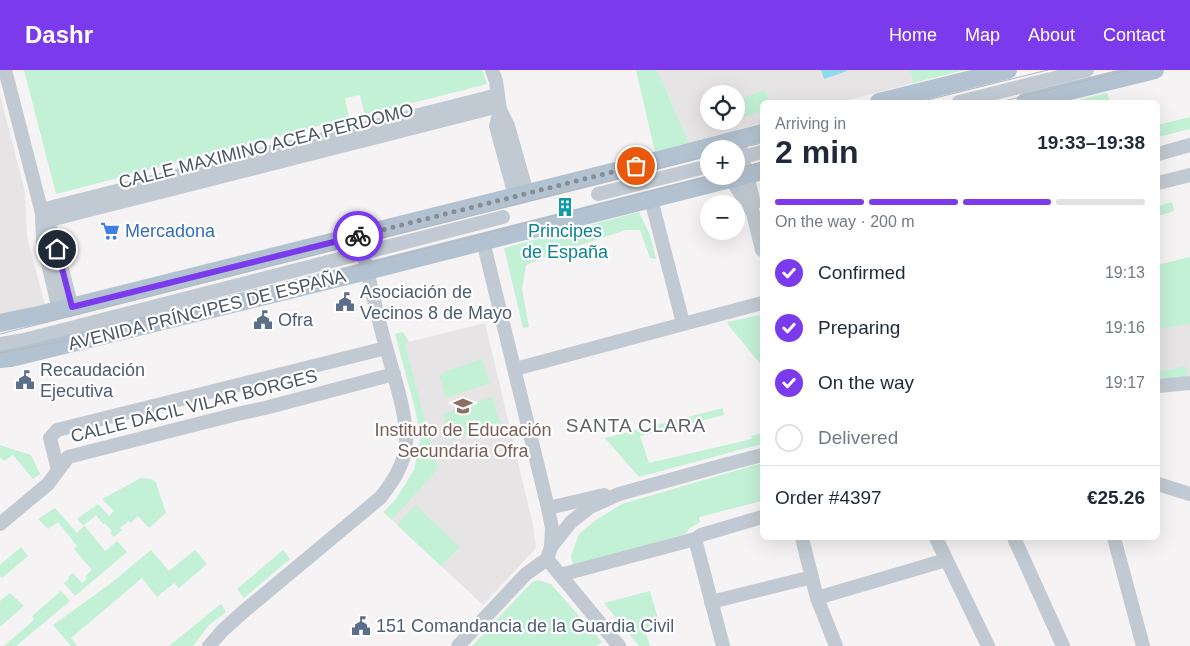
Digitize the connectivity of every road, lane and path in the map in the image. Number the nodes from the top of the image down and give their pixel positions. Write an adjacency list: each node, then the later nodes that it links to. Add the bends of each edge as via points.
1 (5, 70): 26 (street)
2 (492, 70): 10 (street)
3 (1008, 70): 7 (main road)
4 (1088, 70): 8 (street)
5 (1155, 70): 6 (main road)
6 (1064, 98): 9 (main road)
7 (887, 100)
8 (967, 100)
9 (1044, 100)
10 (499, 104): 23 (street, via 508,126); 26 (street, CALLE MAXIMINO ACEA PERDOMO, via 372,132)
11 (760, 133): 12 (main road, AVENIDA PRÍNCIPES DE ESPAÑA)
12 (739, 140)
13 (1190, 146): 16 (street)
14 (700, 151): 23 (main road, AVENIDA PRÍNCIPES DE ESPAÑA)
15 (760, 152): 17 (street)
16 (1160, 154)
17 (745, 156)
18 (700, 168): 22 (street)
19 (1190, 174): 21 (street)
20 (746, 176): 24 (main road, AVENIDA PRÍNCIPES DE ESPAÑA); 25 (street); 25 (street)
21 (1160, 182)
22 (598, 194)
23 (521, 195): 28 (main road, AVENIDA PRÍNCIPES DE ESPAÑA)
24 (651, 199): 30 (main road, AVENIDA PRÍNCIPES DE ESPAÑA); 36 (street)
25 (756, 211): 29 (street)
26 (43, 217): 34 (street, via 52,232)
27 (503, 218): 31 (street, AVENIDA PRÍNCIPES DE ESPAÑA)
28 (358, 236): 31 (street); 34 (main road, AVENIDA PRÍNCIPES DE ESPAÑA)
29 (760, 237)
30 (483, 241): 32 (main road, AVENIDA PRÍNCIPES DE ESPAÑA); 40 (street)
31 (362, 253): 32 (street); 37 (street, AVENIDA PRÍNCIPES DE ESPAÑA)
32 (367, 271): 38 (street); 39 (main road, AVENIDA PRÍNCIPES DE ESPAÑA)
33 (760, 304): 36 (street)
34 (66, 308): 35 (main road, AVENIDA PRÍNCIPES DE ESPAÑA)
35 (0, 324)
36 (679, 325): 40 (street)
37 (0, 344)
38 (386, 348): 41 (street); 45 (street, CALLE DÁCIL VILAR BORGES, via 57,430 50,438)
39 (0, 359)
40 (515, 369): 49 (street)
41 (394, 374): 45 (street, CALLE DÁCIL VILAR BORGES, via 68,457); 65 (street, via 406,427 406,443 399,471 390,486 358,518 229,624)
42 (1190, 383): 43 (street)
43 (1160, 386)
44 (760, 456): 47 (street)
45 (58, 470): 51 (street, via 48,484)
46 (1160, 485): 48 (street)
47 (618, 494): 49 (street, via 599,495); 57 (street, via 590,507 571,522)
48 (1190, 494)
49 (548, 508): 57 (street, via 552,528)
50 (760, 518): 52 (street)
51 (0, 524)
52 (695, 538): 60 (street); 63 (street)
53 (802, 540): 61 (street)
54 (937, 540): 58 (street)
55 (1015, 540): 70 (street)
56 (1115, 540): 71 (street)
57 (549, 553): 59 (street); 60 (street)
58 (946, 560): 62 (street); 69 (street)
59 (526, 574): 60 (street); 66 (street)
60 (559, 574): 64 (street)
61 (812, 578): 62 (street); 63 (street)
62 (817, 598): 68 (street)
63 (711, 602): 67 (street)
64 (615, 645)
65 (209, 646)
66 (458, 646)
67 (723, 646)
68 (836, 646)
69 (988, 646)
70 (1064, 646)
71 (1143, 646)

